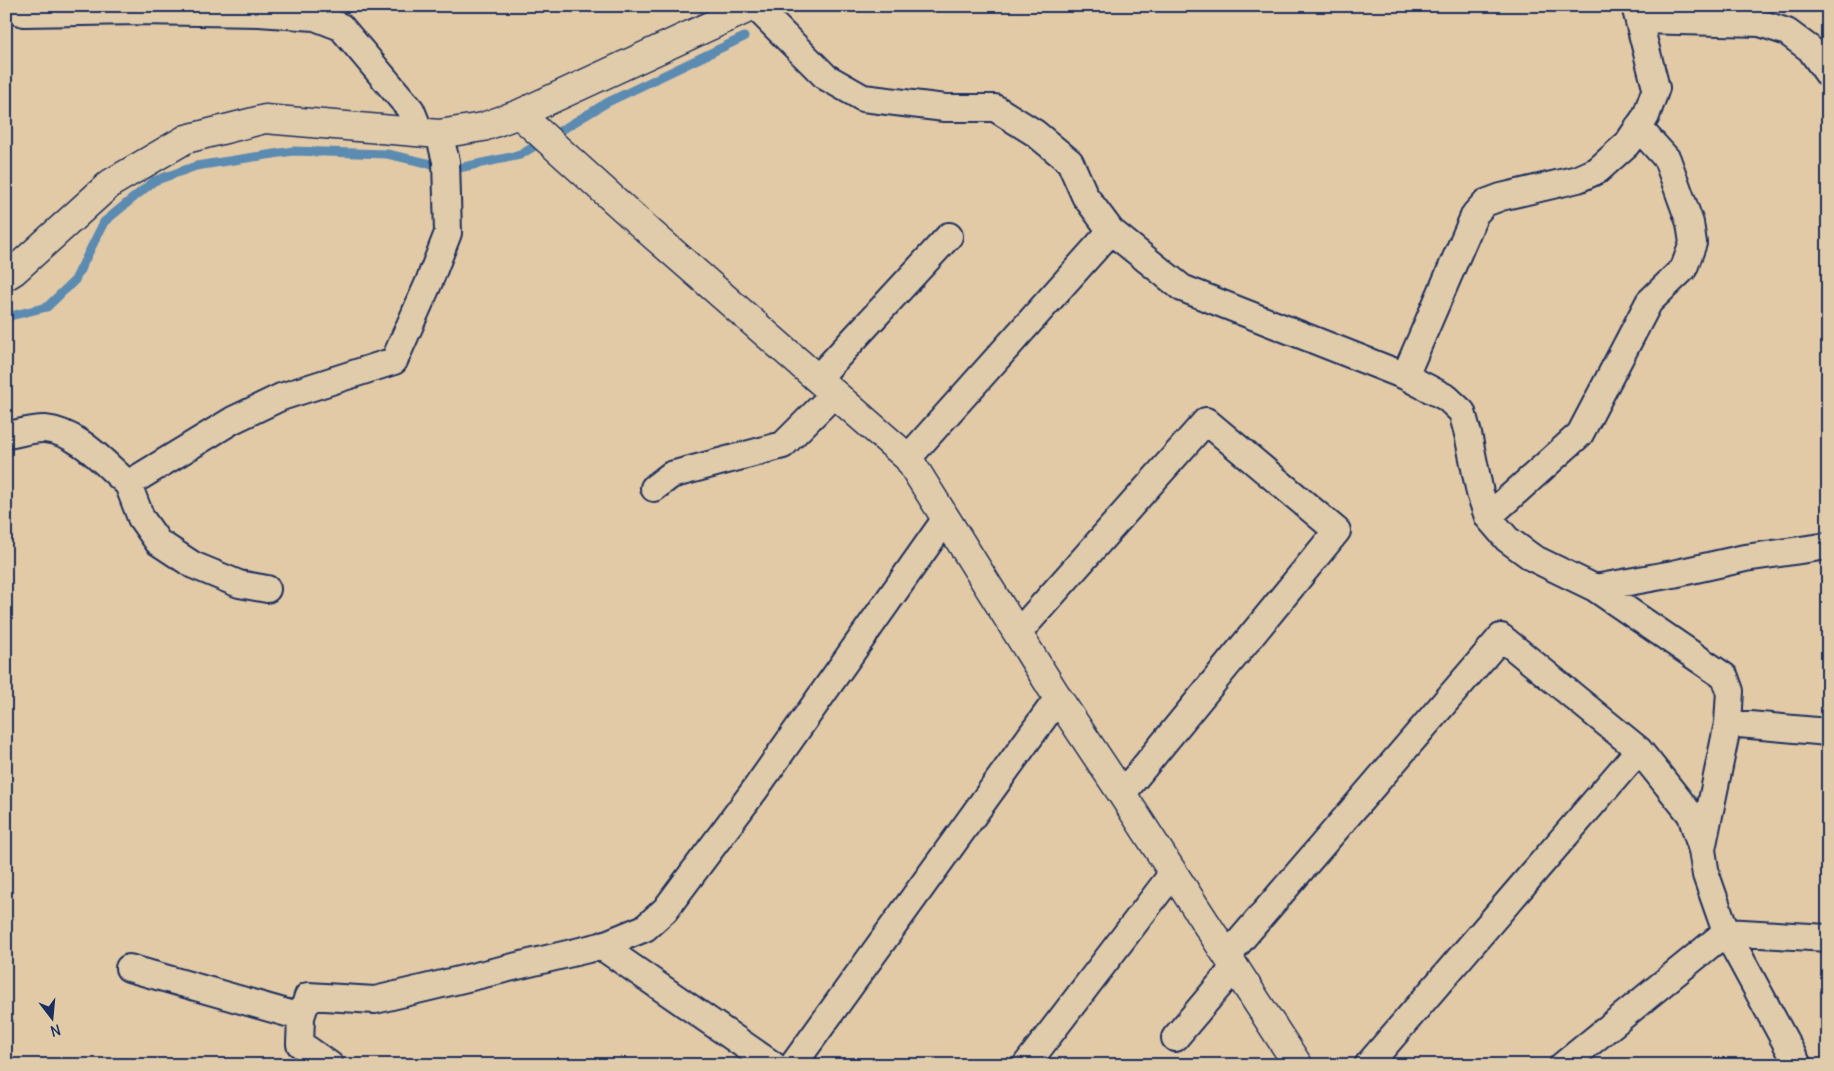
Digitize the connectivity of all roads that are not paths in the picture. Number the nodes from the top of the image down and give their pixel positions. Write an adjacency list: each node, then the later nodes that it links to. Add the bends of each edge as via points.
1 (6, 8): 7 (street, via 24,14 138,11 315,17 341,27)
2 (745, 8): 5 (street); 8 (street, via 826,77 863,98 945,108 995,108 1035,133 1070,162 1085,196)
3 (1637, 13): 4 (street, via 1760,24 1787,32 1810,49); 6 (street, via 1656,88 1646,116)
4 (1828, 74)
5 (519, 114): 7 (street, via 483,126); 12 (street)
6 (1638, 127): 11 (street, via 1627,144 1598,170 1578,179 1485,203 1475,214); 17 (street, via 1667,159 1690,223 1693,243 1684,268 1649,302 1580,434)
7 (430, 133): 10 (street, via 265,120 186,139 112,183); 15 (street, via 446,168 448,233 394,361 281,397 233,420)
8 (1111, 231): 11 (street, via 1182,288); 14 (street)
9 (949, 236): 12 (street)
10 (6, 276)
11 (1405, 376): 17 (street, via 1447,398 1462,412)
12 (825, 386): 14 (street); 16 (street, via 783,445 671,475)
13 (6, 435): 15 (street, via 44,429 64,434 89,449)
14 (908, 458): 18 (street)
15 (128, 484): 21 (street, via 141,518 158,542 193,565 239,584)
16 (654, 488)
17 (1488, 517): 20 (street, via 1507,539 1533,558)
18 (945, 520): 22 (street); 32 (street, via 754,791 665,910 645,928)
19 (1828, 546): 20 (street, via 1745,558)
20 (1595, 588): 24 (street, via 1725,677 1730,691)
21 (267, 589)
22 (1018, 633): 23 (street); 27 (street, via 1206,421 1337,532)
23 (1058, 698): 27 (street); 39 (street)
24 (1728, 723): 25 (street); 28 (street)
25 (1828, 732)
26 (1640, 750): 28 (street, via 1691,815); 33 (street, via 1502,637); 42 (street)
27 (1122, 794): 29 (street)
28 (1702, 850): 30 (street, via 1706,875)
29 (1173, 873): 33 (street); 40 (street)
30 (1726, 932): 31 (street); 43 (street); 44 (street)
31 (1828, 938)
32 (601, 946): 35 (street, via 375,1000 308,996); 38 (street)
33 (1231, 962): 36 (street); 41 (street)
34 (129, 968): 35 (street)
35 (301, 1017): 37 (street, via 300,1044)
36 (1175, 1038)
37 (330, 1065)
38 (772, 1065)
39 (792, 1065)
40 (1026, 1065)
41 (1298, 1065)
42 (1368, 1065)
43 (1563, 1065)
44 (1798, 1065)

